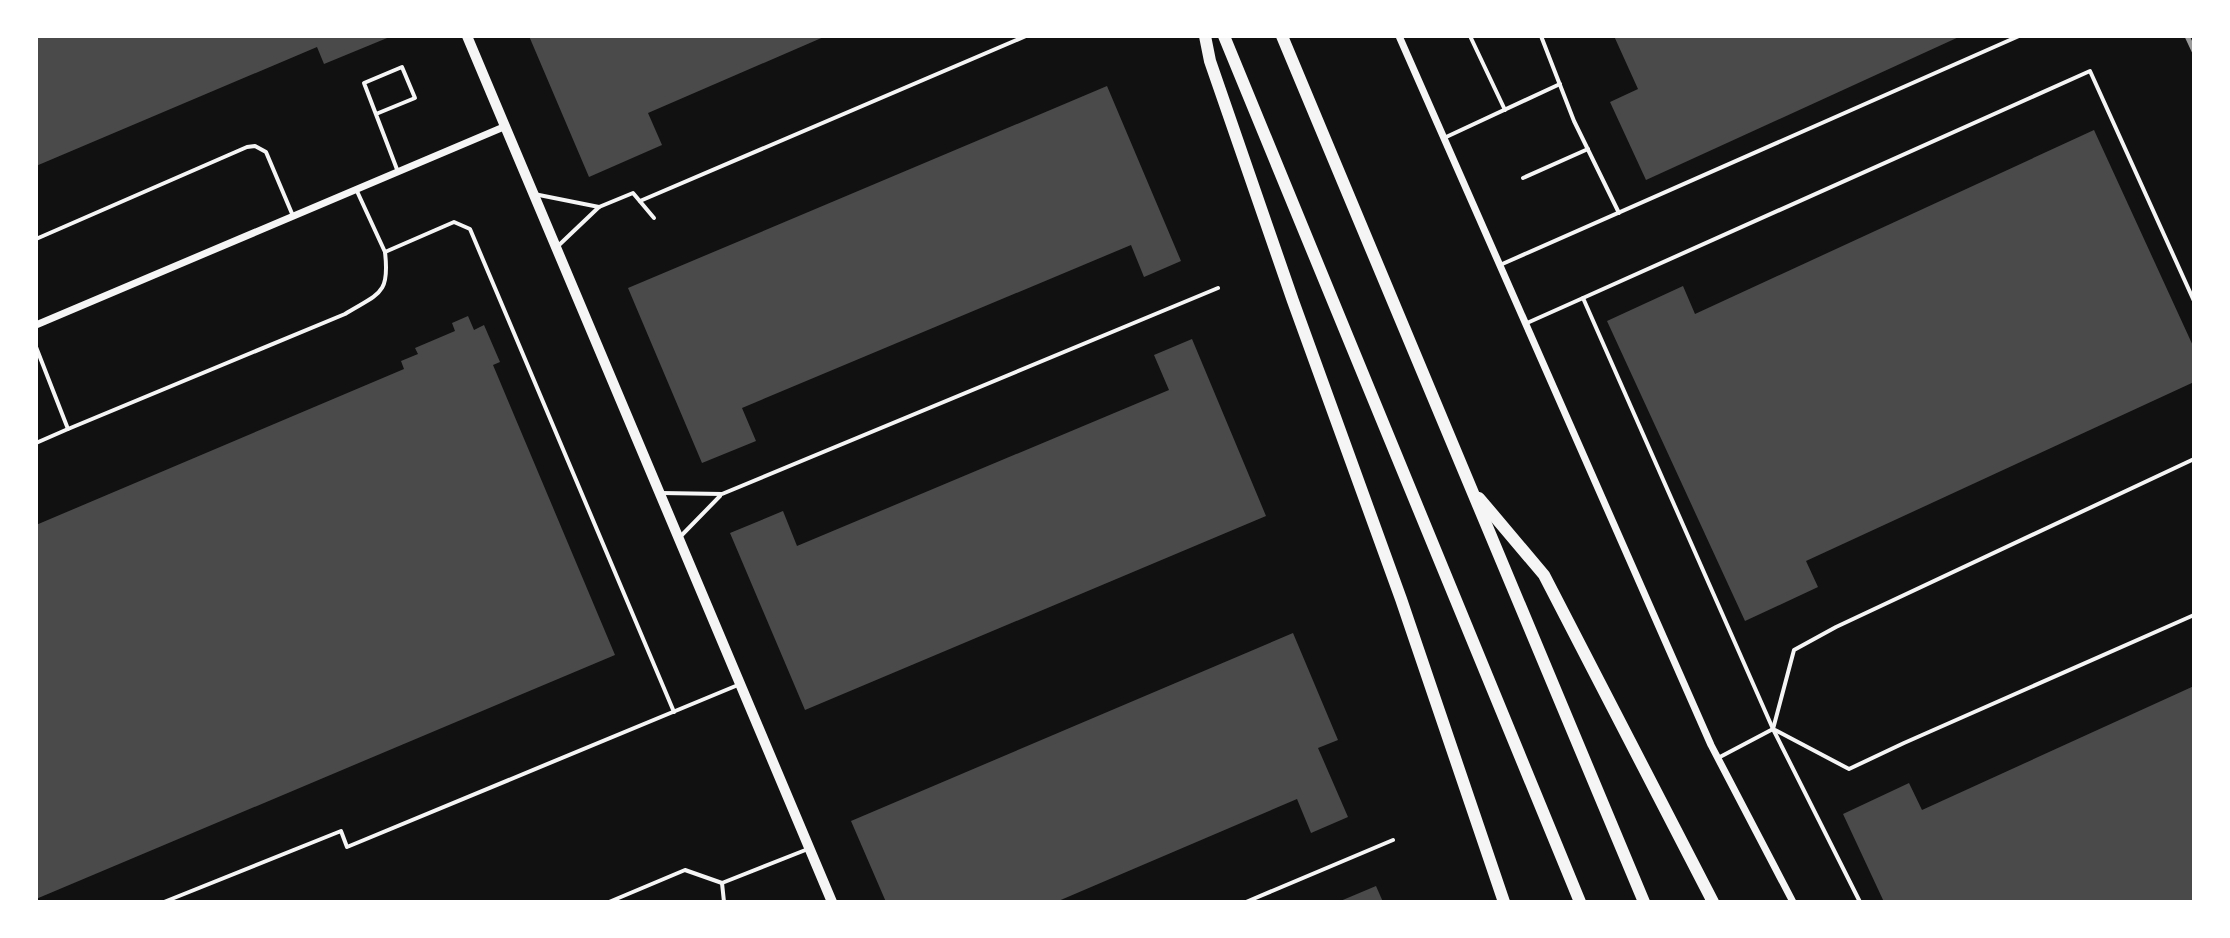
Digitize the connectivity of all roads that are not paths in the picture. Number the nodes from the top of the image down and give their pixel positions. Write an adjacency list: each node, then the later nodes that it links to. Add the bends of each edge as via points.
1 (467, 36): 13 (main road)
2 (1026, 36): 20 (lane)
3 (1205, 36): 55 (highway)
4 (1224, 36): 56 (highway)
5 (1282, 36): 38 (highway)
6 (1399, 36): 14 (street)
7 (1470, 36): 11 (lane)
8 (1541, 36): 10 (lane)
9 (2019, 36): 22 (lane)
10 (1560, 84): 11 (lane); 15 (lane)
11 (1505, 110): 14 (lane)
12 (376, 114): 12 (lane, via 364,83 402,67 415,98); 16 (lane)
13 (506, 126): 16 (street); 19 (main road)
14 (1444, 138): 28 (street)
15 (1588, 149): 17 (lane); 22 (lane)
16 (398, 172): 18 (street)
17 (1523, 178)
18 (356, 189): 23 (street); 27 (lane)
19 (534, 194): 21 (lane); 26 (main road)
20 (640, 201): 21 (lane, via 633,193); 24 (lane)
21 (599, 207): 26 (lane)
22 (1619, 213): 28 (lane)
23 (293, 216): 25 (lane, via 266,152 255,146); 33 (street)
24 (654, 218)
25 (36, 239)
26 (556, 247): 39 (main road)
27 (385, 252): 35 (lane, via 387,274 380,293 345,314); 44 (lane, via 454,222 470,229)
28 (1500, 265): 32 (street)
29 (1218, 288): 40 (lane)
30 (1583, 298): 31 (lane, via 2090,71); 32 (lane); 45 (lane)
31 (2194, 301)
32 (1526, 324): 46 (street)
33 (36, 325)
34 (36, 347): 35 (lane)
35 (68, 429): 36 (lane)
36 (36, 443)
37 (2194, 459): 45 (lane, via 1794,650)
38 (1471, 488): 57 (highway); 58 (highway, via 1544,575)
39 (660, 493): 40 (lane); 41 (main road)
40 (722, 494): 41 (lane)
41 (679, 538): 43 (main road)
42 (2194, 615): 45 (lane, via 1849,769)
43 (741, 684): 44 (lane); 48 (main road)
44 (674, 712): 50 (lane, via 347,847 341,831)
45 (1773, 729): 46 (lane); 60 (lane)
46 (1718, 758): 59 (street)
47 (1393, 840): 54 (lane)
48 (809, 848): 49 (lane); 53 (main road)
49 (722, 883): 51 (lane, via 685,870); 52 (lane)
50 (164, 902)
51 (609, 902)
52 (724, 902)
53 (832, 902)
54 (1246, 902)
55 (1504, 902)
56 (1580, 902)
57 (1644, 902)
58 (1713, 902)
59 (1793, 902)
60 (1860, 902)

